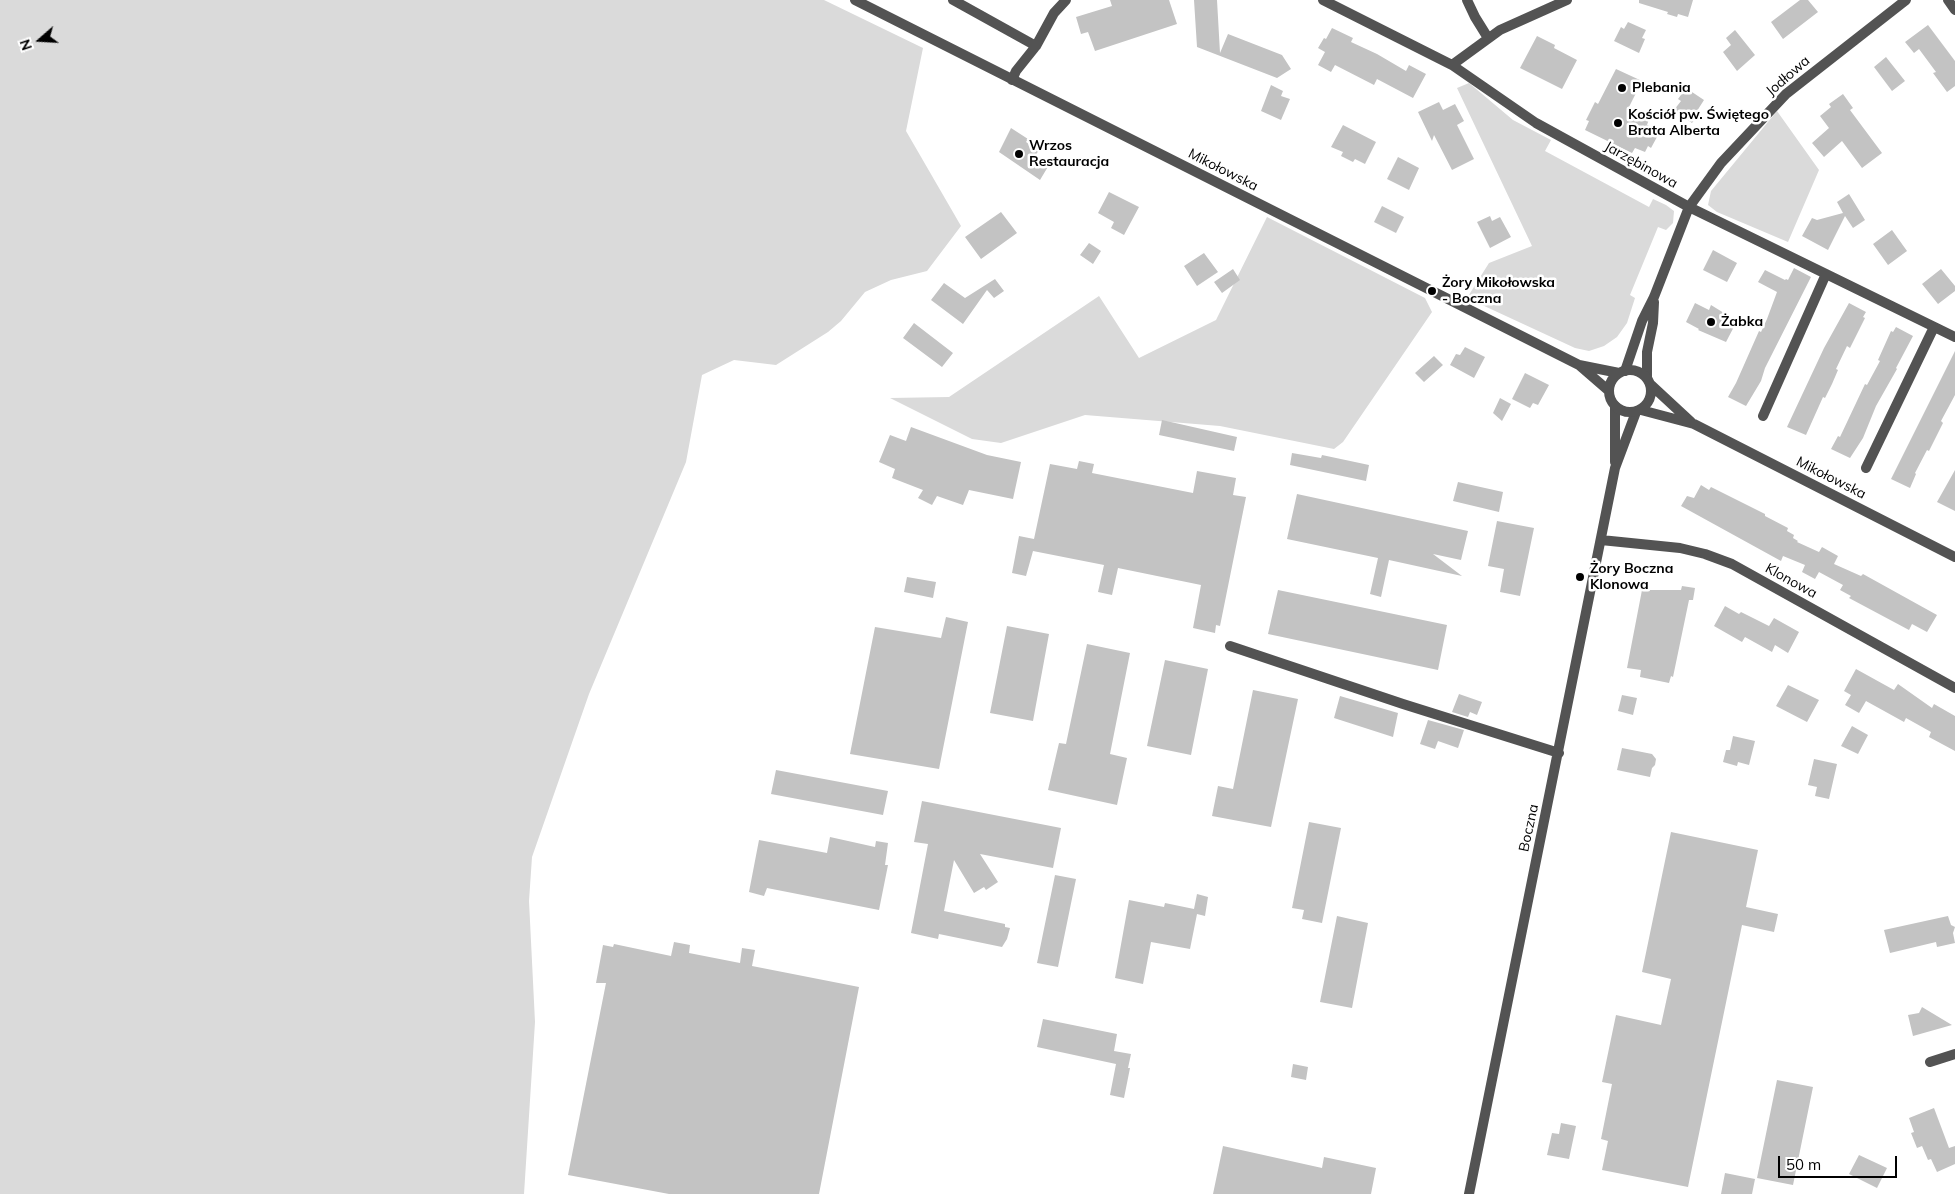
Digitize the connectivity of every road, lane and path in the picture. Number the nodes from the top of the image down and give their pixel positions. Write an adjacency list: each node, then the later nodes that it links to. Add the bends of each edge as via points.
1 (855, 0): 13 (street, Mikołowska)
2 (953, 0): 11 (street)
3 (1066, 0): 11 (street, via 1054,13)
4 (1323, 0): 12 (street, Jarzębinowa)
5 (1467, 0): 10 (street)
6 (1567, 0): 10 (street)
7 (1906, 0): 14 (street, Jodłowa, via 1786,94 1721,163)
8 (1948, 0): 9 (street)
9 (1955, 10)
10 (1488, 38): 12 (street)
11 (1036, 46): 13 (street)
12 (1452, 65): 14 (street, Jarzębinowa, via 1536,123)
13 (1012, 80): 19 (street, Mikołowska)
14 (1689, 207): 15 (street, Jarzębinowa); 16 (street, Jodłowa)
15 (1826, 274): 17 (street, Jarzębinowa); 25 (street)
16 (1654, 297): 20 (street, Jodłowa); 21 (street, Jodłowa, via 1647,352)
17 (1934, 327): 18 (street, Jarzębinowa); 28 (street)
18 (1955, 337)
19 (1579, 365): 20 (street, Mikołowska); 22 (street, Mikołowska)
20 (1622, 372): 21 (street, via 1637,371); 22 (street, via 1612,380)
21 (1648, 381): 24 (street, via 1652,391 1650,398 1647,405); 26 (street, Mikołowska)
22 (1609, 391): 23 (street)
23 (1615, 406): 24 (street, via 1624,412); 27 (street, Boczna)
24 (1638, 411): 26 (street, Mikołowska); 27 (street, Boczna)
25 (1763, 416)
26 (1694, 424): 30 (street, Mikołowska)
27 (1615, 468): 29 (street, Boczna)
28 (1866, 468)
29 (1601, 540): 32 (street, Klonowa, via 1680,548 1732,564); 33 (street, Boczna)
30 (1955, 556)
31 (1230, 646): 33 (street)
32 (1955, 688)
33 (1559, 753): 36 (street, Boczna)
34 (1955, 1054): 35 (street)
35 (1930, 1062)
36 (1469, 1194)

